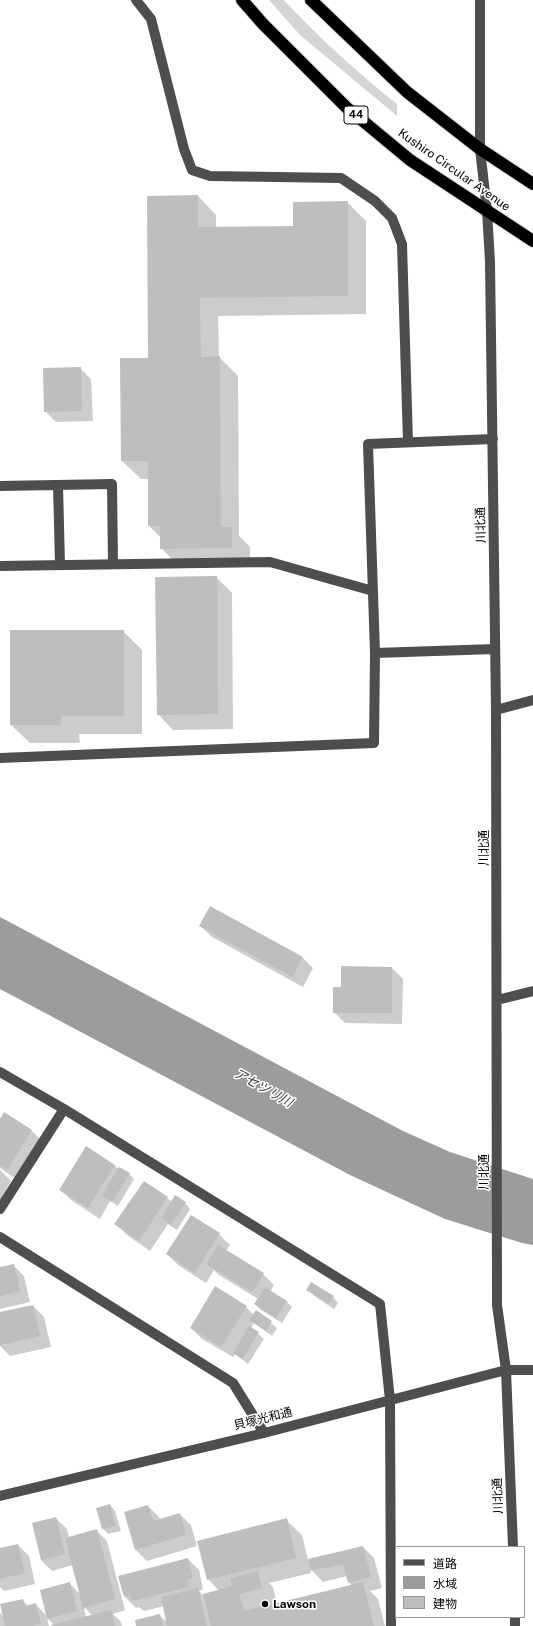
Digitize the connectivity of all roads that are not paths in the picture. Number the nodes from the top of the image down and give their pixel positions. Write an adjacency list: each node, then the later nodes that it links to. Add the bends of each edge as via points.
1 (136, 0): 10 (street, via 151,19 184,149 192,170 210,176 341,178 375,201 392,218 402,244)
2 (242, 0): 7 (highway, Kushiro Circular Avenue / 44, via 346,107 410,160)
3 (310, 0): 5 (highway, via 408,92)
4 (480, 0): 5 (street, 川北通)
5 (480, 149): 6 (highway); 7 (street, 川北通)
6 (533, 184)
7 (487, 211): 8 (highway, Kushiro Circular Avenue / 44); 9 (street, 川北通)
8 (533, 241)
9 (492, 439): 10 (street); 17 (street, 川北通)
10 (408, 442): 16 (street, via 368,444)
11 (58, 485): 12 (street); 13 (street, via 112,484); 14 (street)
12 (0, 486)
13 (113, 564): 14 (street); 16 (street, via 270,562)
14 (60, 565): 15 (street)
15 (0, 566)
16 (373, 591): 18 (street)
17 (496, 649): 18 (street); 20 (street, 川北通)
18 (375, 653): 21 (street, via 374,743)
19 (533, 700): 20 (street)
20 (496, 710): 23 (street, 川北通)
21 (0, 758)
22 (533, 991): 23 (street)
23 (497, 1000): 28 (street, 川北通, via 497,1305)
24 (0, 1072): 25 (street)
25 (64, 1109): 26 (street); 30 (street, via 380,1304)
26 (0, 1209)
27 (0, 1237): 31 (street, via 233,1383)
28 (506, 1370): 29 (street, 貝塚光和通); 30 (street, 貝塚光和通); 33 (street, 川北通)
29 (533, 1370)
30 (390, 1400): 31 (street, 貝塚光和通); 34 (street)
31 (264, 1432): 32 (street, 貝塚光和通)
32 (0, 1496)
33 (513, 1546)
34 (391, 1626)

